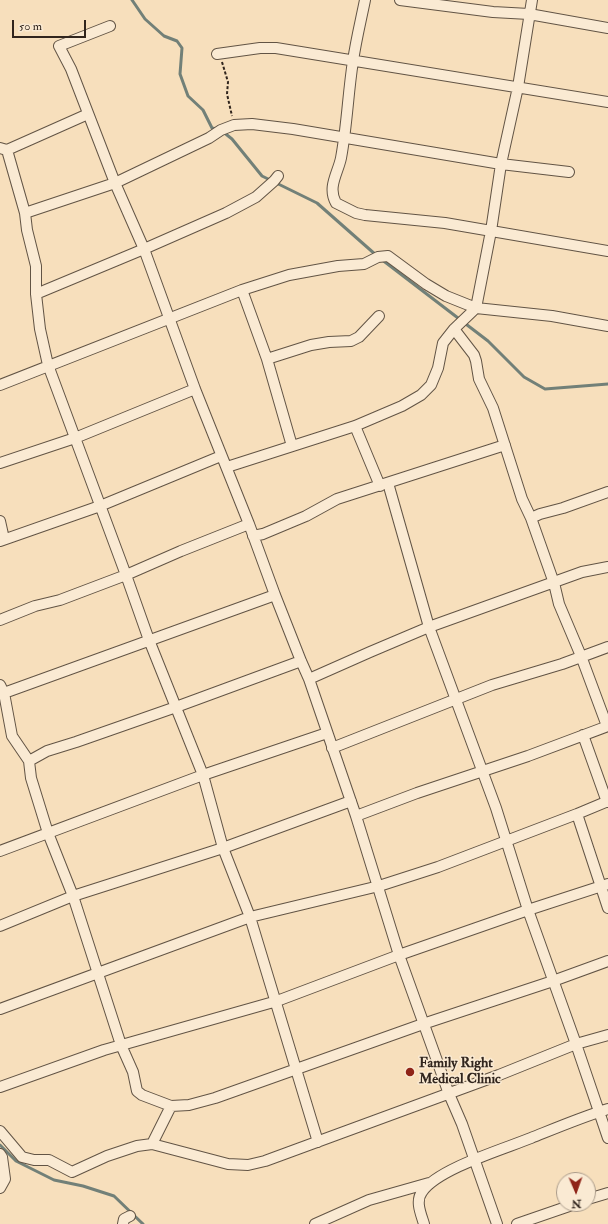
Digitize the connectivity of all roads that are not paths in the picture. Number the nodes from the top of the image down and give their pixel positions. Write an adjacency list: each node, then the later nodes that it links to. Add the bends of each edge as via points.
1 (365, 0): 8 (street)
2 (400, 0): 4 (street)
3 (532, 0): 4 (street)
4 (529, 14): 6 (street); 9 (street)
5 (110, 26): 11 (street, via 59,46 71,69)
6 (608, 28)
7 (218, 54): 8 (street, via 268,48)
8 (353, 60): 9 (street); 12 (street)
9 (518, 87): 10 (street); 14 (street)
10 (608, 102)
11 (88, 114): 13 (street); 17 (street)
12 (345, 138): 14 (street); 17 (street, via 252,124 234,125); 19 (street, via 341,161 333,182 336,203 365,215 445,223)
13 (3, 149): 18 (street)
14 (501, 164): 15 (street); 19 (street)
15 (569, 172)
16 (276, 178): 20 (street, via 256,197)
17 (115, 183): 18 (street); 20 (street)
18 (25, 213): 23 (street, via 26,230 36,266)
19 (491, 231): 21 (street); 24 (street)
20 (144, 249): 23 (street); 26 (street)
21 (608, 251)
22 (242, 290): 24 (street, via 289,275 364,264 378,257 388,256 446,296); 26 (street); 29 (street)
23 (36, 294): 30 (street)
24 (476, 308): 27 (street, via 552,316); 28 (street)
25 (379, 316): 29 (street, via 352,341 311,345)
26 (169, 319): 30 (street); 32 (street)
27 (608, 326)
28 (454, 329): 33 (street, via 443,343 438,368 431,385 421,395); 35 (street, via 474,355 479,379 493,408)
29 (267, 359): 36 (street)
30 (48, 365): 31 (street); 34 (street)
31 (0, 385)
32 (195, 389): 34 (street); 37 (street)
33 (355, 426): 36 (street); 40 (street)
34 (75, 438): 38 (street); 43 (street)
35 (505, 445): 40 (street); 44 (street, via 512,472)
36 (292, 446): 39 (street)
37 (221, 456): 39 (street); 43 (street)
38 (0, 463)
39 (227, 468): 46 (street)
40 (382, 483): 41 (street, via 360,488); 47 (street, via 337,499 306,516); 54 (street)
41 (353, 486)
42 (608, 492): 44 (street)
43 (100, 506): 48 (street); 50 (street)
44 (531, 518): 51 (street)
45 (0, 521): 48 (street)
46 (249, 524): 47 (street); 50 (street)
47 (254, 536): 52 (street)
48 (2, 540)
49 (608, 567): 51 (street, via 582,572)
50 (126, 575): 53 (street); 55 (street)
51 (554, 584): 54 (street); 57 (street, via 559,604)
52 (275, 595): 55 (street); 58 (street)
53 (0, 620)
54 (429, 628): 59 (street); 61 (street)
55 (149, 640): 60 (street); 62 (street)
56 (608, 647): 57 (street)
57 (581, 656): 61 (street); 63 (street)
58 (301, 661): 59 (street); 62 (street)
59 (309, 679): 64 (street)
60 (2, 689): 67 (street, via 12,736)
61 (455, 700): 66 (street); 68 (street)
62 (176, 707): 67 (street); 69 (street)
63 (608, 726): 65 (street)
64 (327, 733): 66 (street); 69 (street)
65 (583, 735): 68 (street); 71 (street)
66 (332, 748): 70 (street)
67 (28, 761): 74 (street)
68 (483, 771): 73 (street); 75 (street)
69 (203, 775): 74 (street); 76 (street)
70 (351, 801): 73 (street); 76 (street)
71 (607, 802): 72 (street)
72 (577, 814): 75 (street); 78 (street)
73 (356, 816): 79 (street)
74 (48, 833): 77 (street); 80 (street)
75 (507, 840): 79 (street, via 438,867); 82 (street)
76 (223, 848): 80 (street); 83 (street)
77 (0, 851)
78 (604, 885): 81 (street); 82 (street)
79 (378, 886): 83 (street); 85 (street)
80 (73, 896): 84 (street); 87 (street)
81 (608, 908)
82 (528, 910): 85 (street); 88 (street)
83 (250, 918): 87 (street); 89 (street)
84 (0, 926)
85 (399, 955): 89 (street); 91 (street)
86 (608, 961): 88 (street)
87 (99, 973): 90 (street); 94 (street)
88 (553, 981): 91 (street); 93 (street)
89 (277, 1001): 94 (street); 95 (street)
90 (0, 1009)
91 (423, 1024): 95 (street); 97 (street)
92 (608, 1035): 93 (street)
93 (576, 1044): 97 (street); 99 (street)
94 (121, 1045): 96 (street); 98 (street, via 133,1072 137,1091)
95 (296, 1069): 98 (street, via 215,1098 189,1105); 102 (street)
96 (0, 1087)
97 (449, 1094): 102 (street); 105 (street)
98 (171, 1106): 103 (street)
99 (603, 1110): 101 (street); 105 (street)
100 (0, 1131): 103 (street, via 22,1157 49,1160 72,1172 122,1151)
101 (608, 1138)
102 (318, 1142): 103 (street, via 248,1165 228,1164)
103 (152, 1144)
104 (0, 1154): 107 (street, via 5,1179)
105 (475, 1160): 106 (street, via 444,1173); 115 (street)
106 (429, 1183): 113 (street, via 369,1200); 114 (street, via 418,1201)
107 (0, 1188)
108 (608, 1192): 109 (street)
109 (596, 1197)
110 (556, 1211): 116 (street)
111 (130, 1216): 112 (street, via 124,1219)
112 (123, 1224)
113 (315, 1224)
114 (424, 1224)
115 (497, 1224)
116 (517, 1224)

